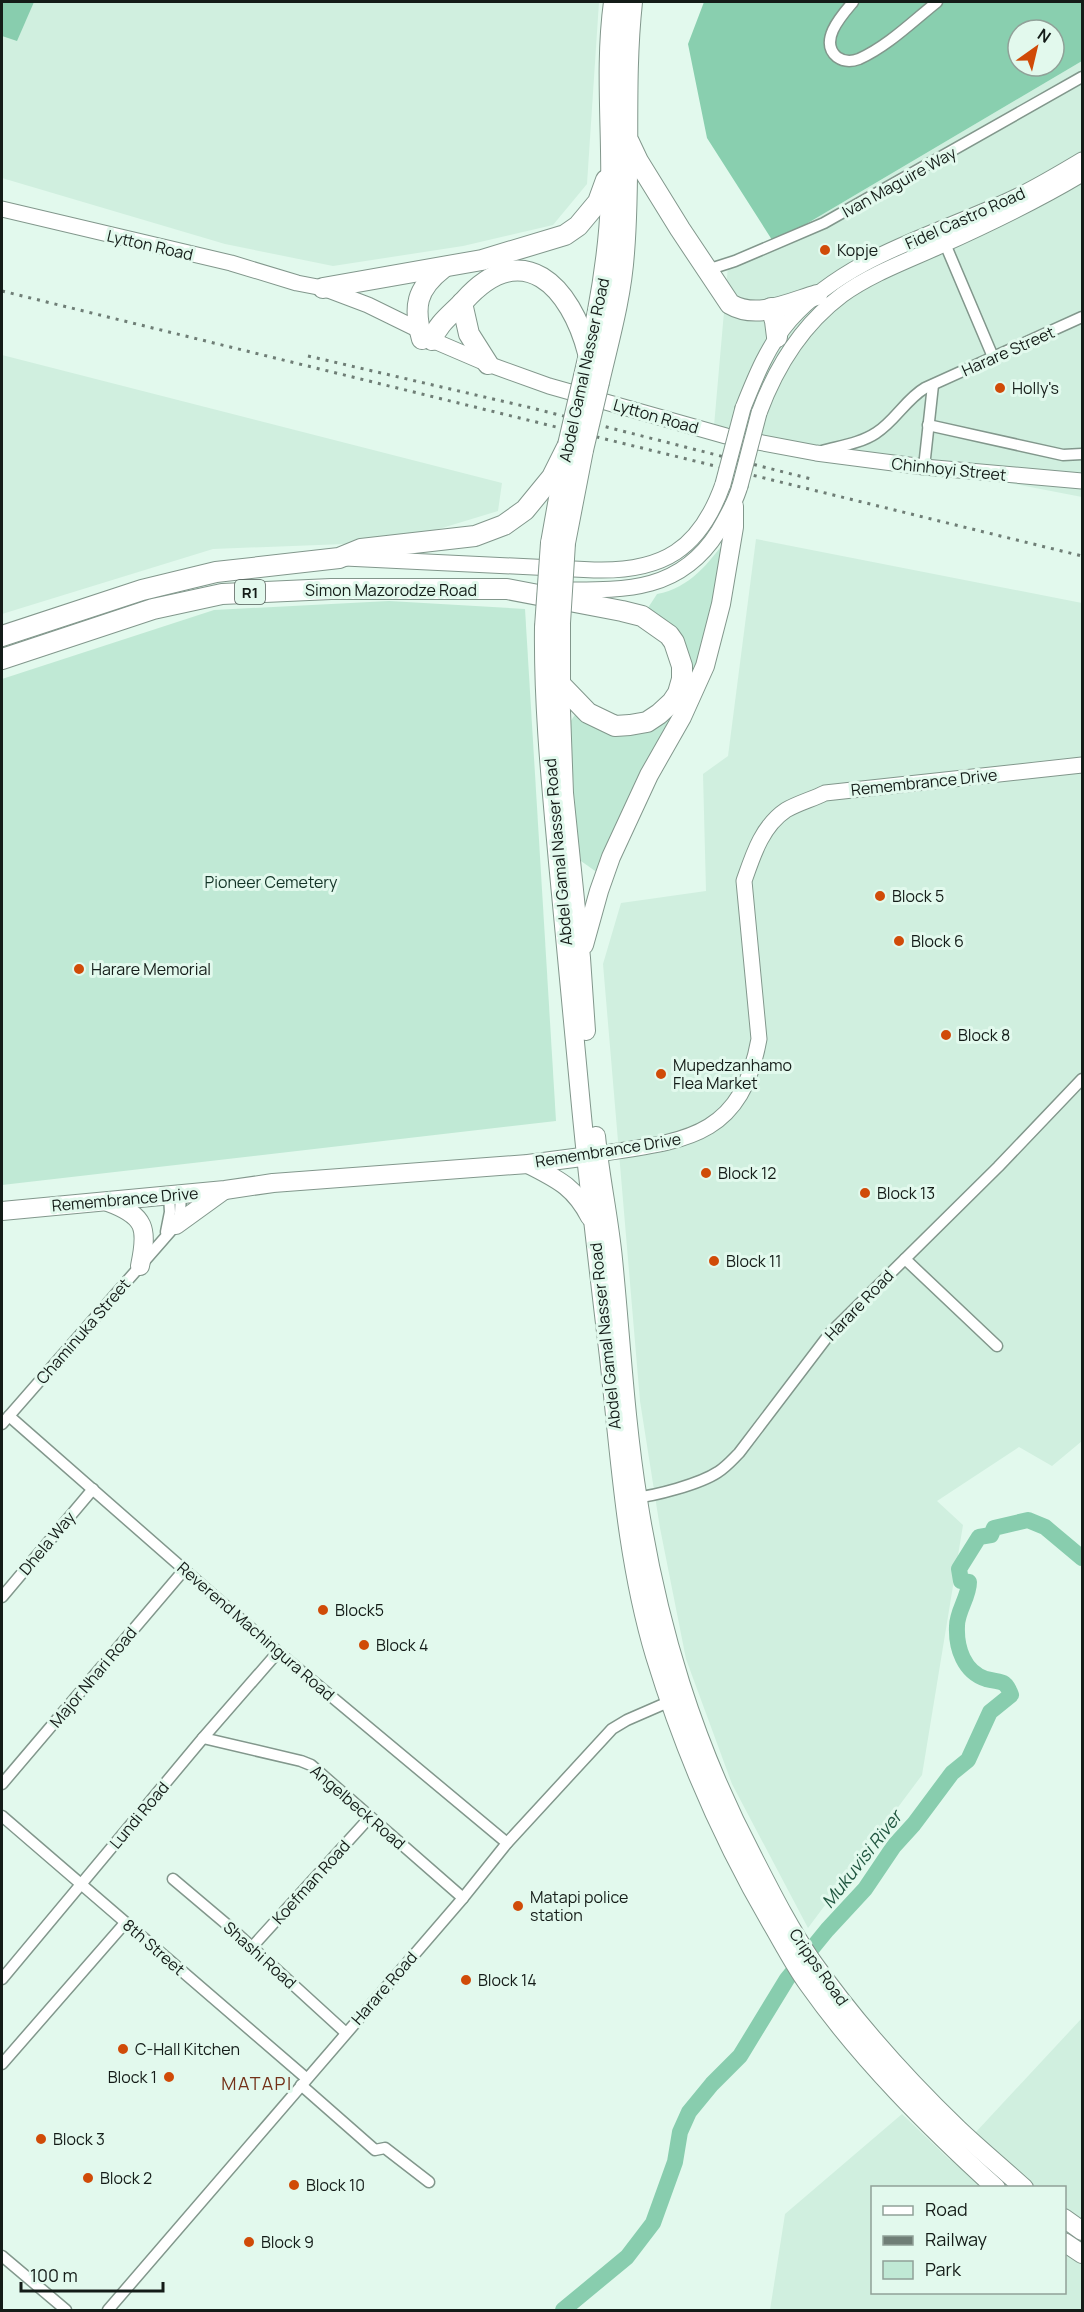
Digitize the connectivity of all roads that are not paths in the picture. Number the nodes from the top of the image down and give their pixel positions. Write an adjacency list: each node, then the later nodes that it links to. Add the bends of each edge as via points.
1 (614, 2): 8 (highway, Abdel Gamal Nasser Road, via 608,69)
2 (632, 2): 6 (highway, Abdel Gamal Nasser Road)
3 (853, 2): 4 (street, via 834,27 830,44 841,60 851,62 870,53)
4 (938, 2)
5 (1083, 77): 13 (street, Ivan Maguire Way, via 824,223)
6 (627, 136): 13 (highway, via 638,161); 25 (highway, Abdel Gamal Nasser Road, via 620,293)
7 (1083, 160): 11 (main road, Fidel Castro Road / R1)
8 (611, 165): 12 (highway, via 598,202 565,235); 22 (highway, Abdel Gamal Nasser Road, via 606,269)
9 (1083, 174): 11 (main road, Fidel Castro Road / R1, via 1023,208)
10 (2, 209): 14 (main road, Lytton Road, via 231,263)
11 (942, 237): 16 (main road, Fidel Castro Road / R1, via 857,268); 23 (street); 34 (main road, Fidel Castro Road / R1, bridge, via 843,294 809,326 769,385)
12 (443, 268): 15 (highway); 20 (highway, via 420,295 417,312)
13 (707, 270): 18 (highway, via 730,304 740,310)
14 (297, 283): 15 (main road, Lytton Road); 20 (main road, Lytton Road, via 409,336)
15 (323, 288): 20 (main road, Lytton Road)
16 (817, 295): 18 (highway); 21 (main road, Fidel Castro Road / R1)
17 (462, 303): 20 (highway); 22 (highway, via 494,275 514,270 536,274 569,303); 24 (highway, via 469,334)
18 (771, 308): 21 (highway)
19 (1083, 317): 23 (street, Harare Street)
20 (424, 336): 24 (main road, Lytton Road)
21 (777, 337): 33 (main road, Fidel Castro Road / R1, bridge, via 743,408)
22 (589, 356): 25 (highway, Abdel Gamal Nasser Road)
23 (993, 357): 26 (street, Harare Street)
24 (488, 364): 29 (main road, Lytton Road, via 549,386 726,436)
25 (592, 380): 28 (highway, Abdel Gamal Nasser Road, bridge)
26 (933, 385): 27 (street); 29 (street, Harare Street, via 916,393 877,432)
27 (928, 424): 30 (street, via 1063,455); 31 (street)
28 (573, 449): 36 (highway, via 525,510 504,525 475,536 361,549); 38 (highway, Abdel Gamal Nasser Road, bridge, via 557,543)
29 (816, 453): 31 (main road, Chinhoyi Street)
30 (1083, 454)
31 (924, 467): 32 (main road, Chinhoyi Street)
32 (1083, 481)
33 (723, 484): 36 (main road, Simon Mazorodze Road / R1, via 715,507 689,542 660,562 632,569)
34 (740, 486): 35 (main road, Simon Mazorodze Road / R1)
35 (734, 506): 37 (main road, Simon Mazorodze Road / R1, via 701,554 684,570 656,583 596,590); 43 (main road, via 721,604 705,666 611,857)
36 (339, 558): 39 (highway, Simon Mazorodze Road / R1, via 179,580)
37 (507, 590): 40 (highway, Simon Mazorodze Road / R1, via 332,589 222,594 153,609); 41 (highway, via 642,616 669,635 682,666 682,679 672,702 647,722 630,725 615,726 588,713)
38 (552, 625): 41 (highway, Abdel Gamal Nasser Road); 45 (main road, Abdel Gamal Nasser Road, via 543,662 551,792)
39 (2, 636)
40 (2, 660)
41 (560, 684): 43 (main road, Abdel Gamal Nasser Road, via 564,793)
42 (1083, 765): 45 (main road, Remembrance Drive, via 825,793 786,810 763,833 744,881 759,1039 744,1090 719,1120 695,1135)
43 (581, 958): 45 (main road, Abdel Gamal Nasser Road)
44 (1083, 1079): 53 (street, Harare Road)
45 (592, 1155): 46 (main road, Remembrance Drive); 51 (main road, Abdel Gamal Nasser Road); 58 (main road, Abdel Gamal Nasser Road, via 613,1257)
46 (528, 1164): 47 (main road, Remembrance Drive); 51 (main road, via 558,1179 580,1198)
47 (225, 1190): 48 (main road, Remembrance Drive); 52 (main road)
48 (175, 1195): 49 (main road, Remembrance Drive); 52 (street); 52 (street, via 180,1213)
49 (104, 1200): 50 (main road, Remembrance Drive); 54 (main road, via 125,1208 141,1223 145,1242)
50 (2, 1210)
51 (593, 1223): 58 (main road, Abdel Gamal Nasser Road)
52 (170, 1231): 54 (street, Chaminuka Street)
53 (904, 1259): 55 (street); 58 (street, Harare Road, via 831,1332 726,1466 694,1483)
54 (140, 1266): 56 (street, Chaminuka Street)
55 (997, 1346)
56 (5, 1420): 57 (street, Reverend Machingura Road)
57 (93, 1489): 59 (street, Reverend Machingura Road); 60 (street, Dhela Way)
58 (631, 1499): 62 (main road, Abdel Gamal Nasser Road, via 647,1624 655,1655)
59 (184, 1570): 61 (street, Reverend Machingura Road); 64 (street, Major Nhari Road)
60 (2, 1598)
61 (278, 1652): 63 (street, Lundi Road); 67 (street, Reverend Machingura Road)
62 (678, 1699): 67 (street, Harare Road, via 612,1729); 73 (main road, Cripps Road, via 685,1745 716,1817 759,1901)
63 (203, 1738): 66 (street, Angelbeck Road, via 311,1765); 69 (street, Lundi Road)
64 (2, 1785)
65 (2, 1816): 69 (street, 8th Street)
66 (370, 1817): 70 (street, Angelbeck Road); 72 (street, Koefman Road)
67 (507, 1843): 70 (street, Harare Road)
68 (173, 1879): 72 (street, Shashi Road)
69 (81, 1884): 71 (street, 8th Street); 74 (street, Lundi Road)
70 (463, 1898): 75 (street, Harare Road)
71 (125, 1923): 76 (street); 77 (street, 8th Street)
72 (252, 1947): 75 (street, Shashi Road)
73 (806, 1967): 79 (main road, Cripps Road, via 843,2030 868,2059 954,2150); 80 (main road, Cripps Road, via 960,2131)
74 (2, 1979)
75 (346, 2033): 77 (street, Harare Road)
76 (2, 2064)
77 (304, 2081): 78 (street, 8th Street, via 375,2150 385,2148); 87 (street, Harare Road)
78 (429, 2182)
79 (995, 2186)
80 (1023, 2186)
81 (1066, 2219): 82 (main road)
82 (1083, 2231)
83 (1066, 2243): 84 (main road)
84 (1083, 2254)
85 (2, 2256): 86 (street)
86 (66, 2310)
87 (108, 2310)

